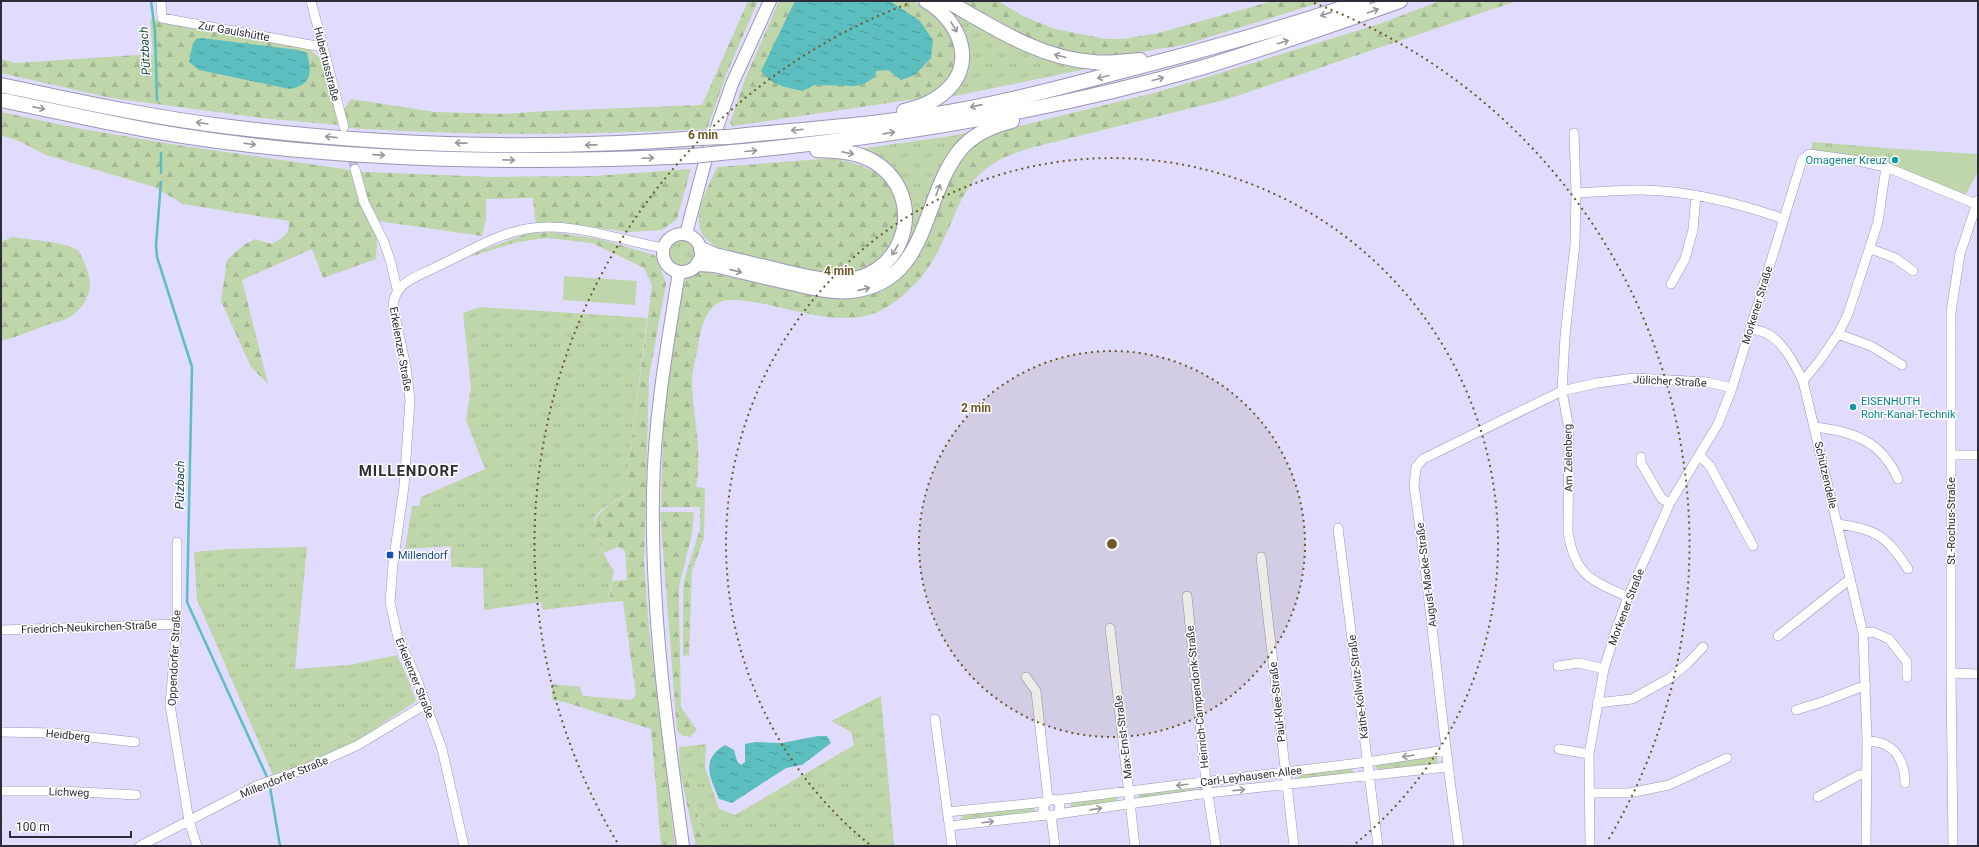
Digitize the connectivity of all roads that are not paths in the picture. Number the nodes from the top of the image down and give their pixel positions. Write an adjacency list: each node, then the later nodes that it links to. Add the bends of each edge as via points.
1 (161, 1): 8 (street, Zur Gaulshütte, via 162,18)
2 (312, 1): 8 (street, Hubertusstraße)
3 (770, 1): 23 (main road, via 732,84)
4 (926, 1): 13 (highway, one-way to 13, via 948,18 958,34 962,62 955,80 941,96 928,103)
5 (947, 1): 9 (highway, one-way to 5, via 1176,51 1140,60 1112,62 1076,60 1033,48)
6 (1363, 1): 9 (highway, one-way to 9)
7 (1400, 1): 12 (highway, one-way to 7, via 1203,67 1310,34)
8 (322, 47): 14 (street, Hubertusstraße)
9 (1195, 53): 13 (highway, one-way to 13, via 1060,88 949,112)
10 (1, 85): 13 (highway, one-way to 10, bridge, via 630,144 375,142 222,126 149,115)
11 (1, 100): 16 (highway, one-way to 16, bridge, via 183,136 295,149 424,158 552,160 693,156)
12 (1066, 102): 16 (highway, one-way to 12, via 953,124); 27 (highway, one-way to 12, via 714,265 817,289 849,291 870,287 889,277 916,248 945,174 953,159 968,142 977,134 994,126 1038,114)
13 (863, 123)
14 (344, 127)
15 (1574, 133): 19 (street, Am Zelenberg)
16 (781, 148): 25 (highway, one-way to 25, via 851,153 864,157 884,169 898,186 906,214 902,237 892,256 869,275 848,280 828,280 715,255)
17 (1886, 167): 21 (street); 22 (street, Morkener Straße, via 1809,154 1802,160); 26 (street, via 1878,222)
18 (355, 169): 31 (street, via 364,202 384,242)
19 (1576, 193): 20 (street, via 1641,190); 37 (street, Am Zelenberg, via 1575,244)
20 (1696, 195): 22 (street, via 1756,209); 30 (street, via 1693,230 1685,259)
21 (1977, 202): 39 (street, St.-Rochus-Straße, via 1960,254 1951,312)
22 (1784, 219): 32 (street, Morkener Straße)
23 (686, 234): 24 (main road, via 669,238); 25 (main road, via 696,239)
24 (663, 248): 29 (main road, via 662,254 668,266); 31 (street, via 576,230 551,227 525,230 482,245 412,279)
25 (701, 249): 27 (main road)
26 (1871, 249): 28 (street, via 1895,258); 33 (street, via 1848,314)
27 (698, 264): 29 (main road, via 689,271)
28 (1913, 271)
29 (679, 272): 101 (main road, via 659,402 653,494 654,575 659,652)
30 (1671, 284)
31 (398, 289): 68 (street, Erkelenzer Straße, via 393,298 393,307 410,400 404,487 390,602 398,638)
32 (1750, 328): 35 (street, Schützendelle, via 1776,340); 36 (street, Morkener Straße)
33 (1838, 334): 34 (street, via 1871,346); 35 (street)
34 (1902, 365)
35 (1803, 381): 38 (street, Schützendelle)
36 (1732, 388): 37 (street, Jülicher Straße, via 1707,382 1634,378); 41 (street, Morkener Straße, via 1718,424)
37 (1562, 391): 53 (street, Am Zelenberg, via 1569,429 1570,548 1575,560 1592,580); 75 (street, August-Macke-Straße, via 1422,459 1416,467 1414,486)
38 (1814, 427): 43 (street, Schützendelle, via 1840,430 1868,441 1893,468); 45 (street, Schützendelle)
39 (1951, 455): 40 (street); 62 (street, St.-Rochus-Straße)
40 (1978, 455)
41 (1700, 456): 44 (street, Morkener Straße); 48 (street, via 1710,466)
42 (1641, 457): 44 (street, via 1641,463 1662,499)
43 (1898, 479)
44 (1670, 503): 53 (street, Morkener Straße)
45 (1837, 524): 50 (street, Schützendelle, via 1877,533 1894,548); 51 (street, Schützendelle)
46 (1338, 528): 78 (street, Käthe-Kollwitz-Straße)
47 (177, 542): 54 (street, Oppendorfer Straße)
48 (1753, 546)
49 (1261, 557): 80 (street, Paul-Klee-Straße)
50 (1908, 570)
51 (1850, 579): 57 (street, Schützendelle); 58 (street)
52 (1187, 596): 83 (street, Heinrich-Campendonk-Straße)
53 (1628, 597): 61 (street, Morkener Straße)
54 (177, 624): 56 (street, Friedrich-Neukirchen-Straße); 96 (street, Oppendorfer Straße, via 170,705)
55 (1110, 628): 87 (street, Max-Ernst-Straße)
56 (1, 630)
57 (1863, 633): 65 (street, via 1873,632 1889,639 1907,662); 66 (street, Schützendelle)
58 (1778, 636)
59 (1703, 647): 67 (street, via 1670,678 1632,699)
60 (1558, 666): 61 (street, via 1579,663)
61 (1604, 669): 67 (street, Morkener Straße)
62 (1951, 673): 63 (street); 111 (street, St.-Rochus-Straße)
63 (1978, 674)
64 (1026, 677): 92 (street, via 1036,691)
65 (1907, 677)
66 (1866, 685): 69 (street, via 1825,702); 72 (street, Schützendelle)
67 (1597, 703): 76 (street, Morkener Straße)
68 (426, 704): 96 (street, Millendorfer Straße, via 351,748 307,768 263,783); 100 (street, Erkelenzer Straße, via 442,749)
69 (1796, 710)
70 (935, 719): 94 (street)
71 (1, 732): 73 (street, Heidberg, via 54,733)
72 (1867, 740): 81 (street, Schützendelle); 84 (street, via 1887,745 1902,762)
73 (135, 742)
74 (1559, 749): 76 (street)
75 (1446, 750): 78 (street, Carl-Leyhausen-Allee, one-way to 78); 79 (street, August-Macke-Straße)
76 (1589, 754): 89 (street, Morkener Straße)
77 (1727, 758): 89 (street, via 1669,785 1629,793)
78 (1367, 762): 80 (street, Carl-Leyhausen-Allee); 82 (street, Käthe-Kollwitz-Straße)
79 (1447, 767): 82 (street, Carl-Leyhausen-Allee); 108 (street, August-Macke-Straße)
80 (1285, 772): 83 (street, Carl-Leyhausen-Allee); 85 (street, Paul-Klee-Straße)
81 (1867, 774): 91 (street, via 1859,775); 110 (street, Schützendelle)
82 (1369, 776): 85 (street, Carl-Leyhausen-Allee); 107 (street, Käthe-Kollwitz-Straße)
83 (1206, 782): 87 (street, Carl-Leyhausen-Allee, one-way to 87); 88 (street, Heinrich-Campendonk-Straße)
84 (1905, 783)
85 (1287, 785): 88 (street, Carl-Leyhausen-Allee, one-way to 85); 106 (street, Paul-Klee-Straße)
86 (1, 791): 90 (street, Lichweg)
87 (1130, 792): 92 (street, Carl-Leyhausen-Allee); 93 (street, Max-Ernst-Straße)
88 (1208, 793): 93 (street, Carl-Leyhausen-Allee); 105 (street, Heinrich-Campendonk-Straße)
89 (1589, 793): 109 (street, Morkener Straße)
90 (136, 795)
91 (1818, 797)
92 (1050, 800): 94 (street, Carl-Leyhausen-Allee); 95 (street, via 1043,810); 95 (street, via 1060,808)
93 (1131, 804): 95 (street, Carl-Leyhausen-Allee, one-way to 93); 104 (street, Max-Ernst-Straße)
94 (947, 812): 97 (street)
95 (1052, 815): 97 (street, Carl-Leyhausen-Allee, one-way to 95); 103 (street)
96 (189, 821): 98 (street, Millendorfer Straße); 99 (street, Oppendorfer Straße)
97 (949, 826): 102 (street)
98 (140, 846)
99 (197, 846)
100 (464, 846)
101 (683, 846)
102 (952, 846)
103 (1055, 846)
104 (1135, 846)
105 (1216, 846)
106 (1294, 846)
107 (1378, 846)
108 (1459, 846)
109 (1590, 846)
110 (1866, 846)
111 (1953, 846)

